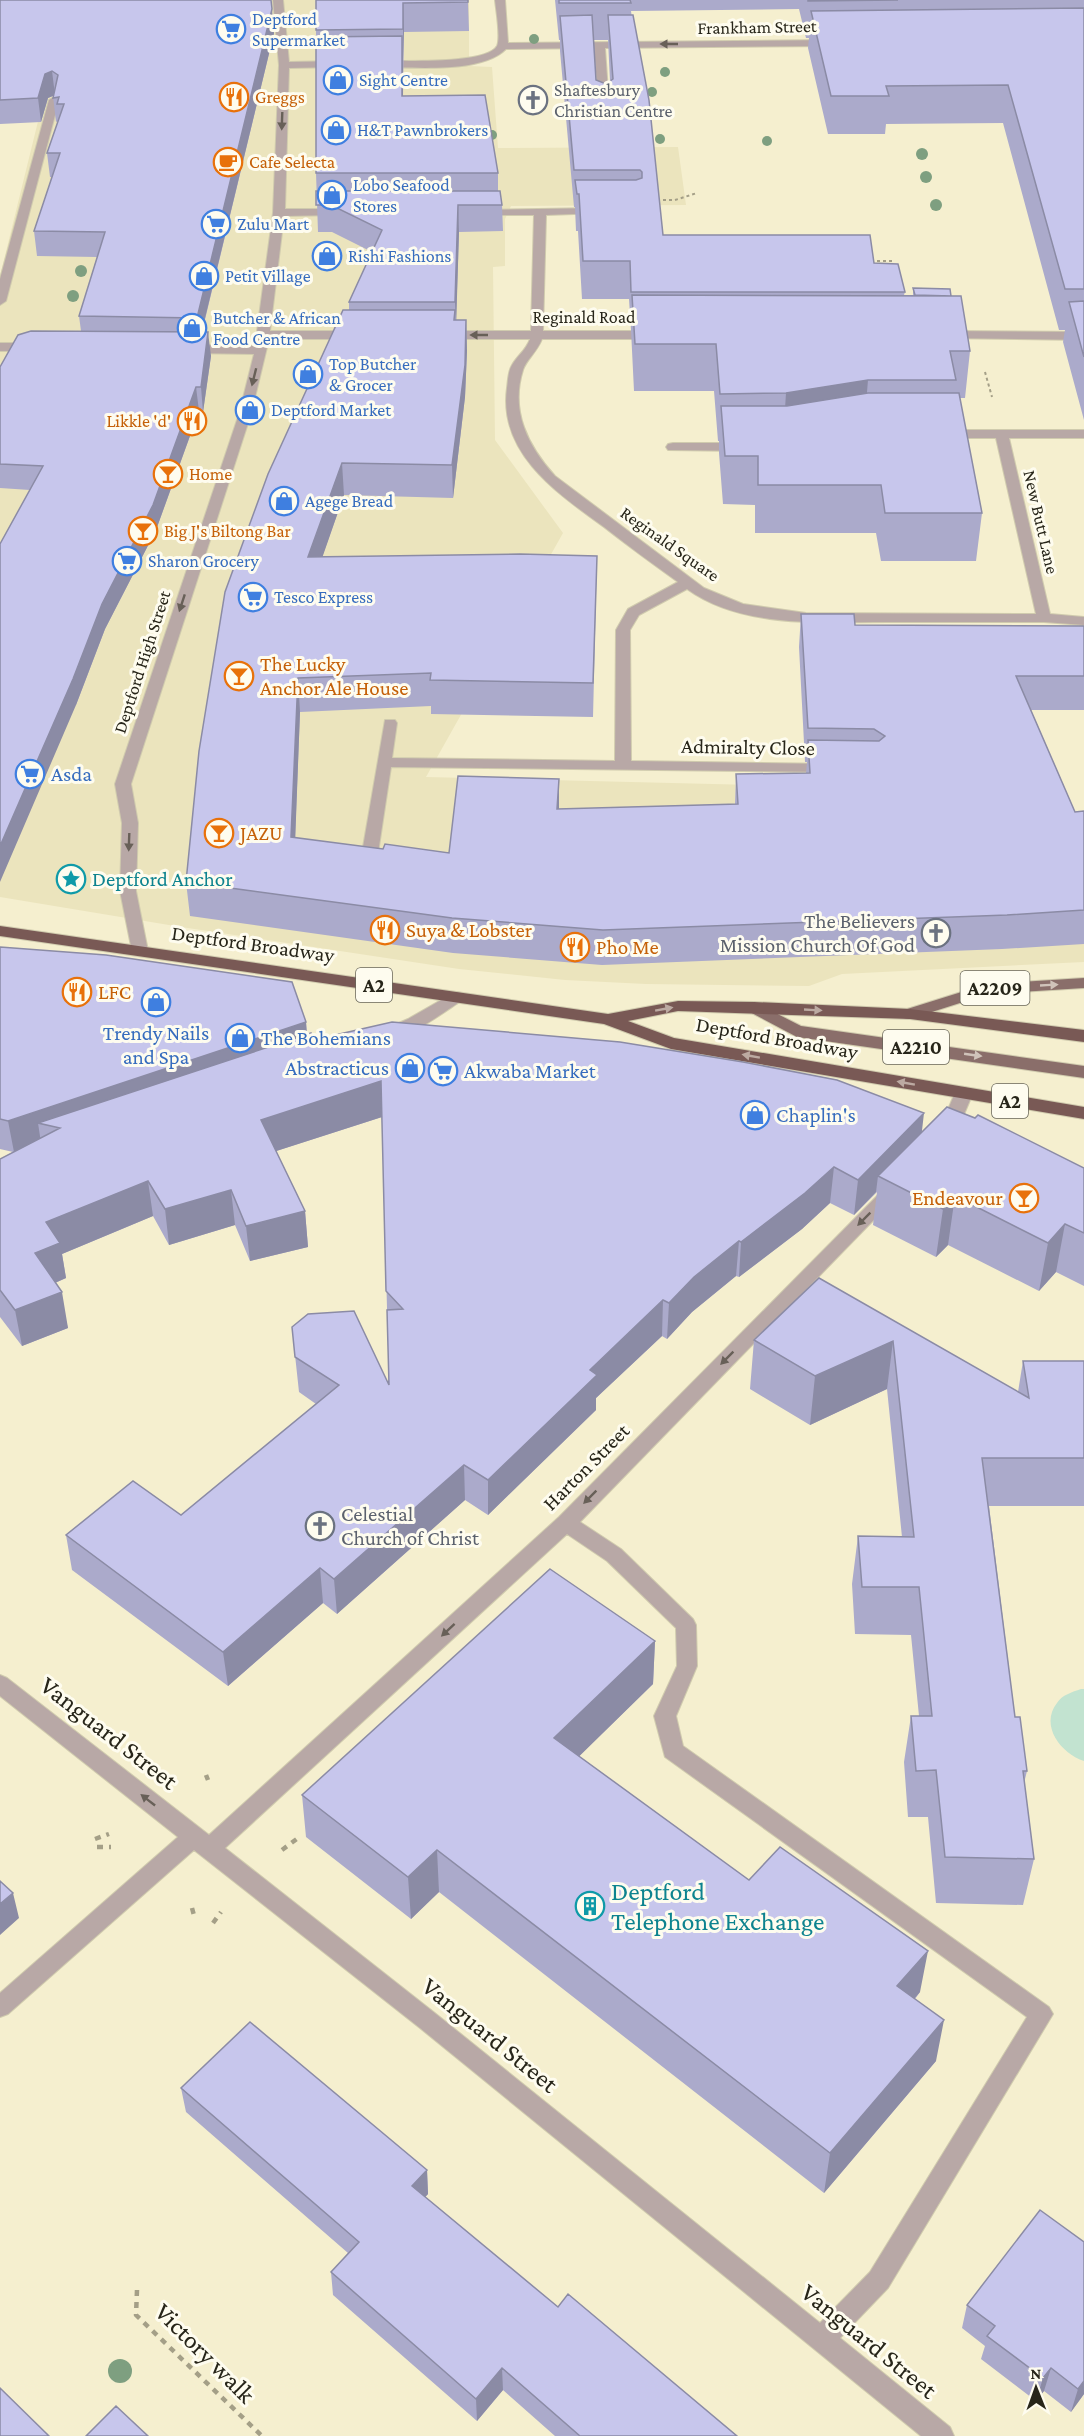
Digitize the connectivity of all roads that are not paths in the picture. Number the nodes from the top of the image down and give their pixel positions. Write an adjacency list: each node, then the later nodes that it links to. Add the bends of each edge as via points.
1 (278, 0): 6 (street, Deptford High Street)
2 (500, 0): 5 (street)
3 (850, 43): 4 (street, Frankham Street, one-way to 4)
4 (599, 45): 5 (street, Frankham Street); 8 (street)
5 (502, 46): 6 (street, Frankham Street, via 486,58 466,61)
6 (284, 65): 13 (street, Deptford High Street, one-way to 13)
7 (54, 100): 14 (street)
8 (604, 115)
9 (540, 211): 10 (street); 12 (street); 17 (street)
10 (635, 211)
11 (356, 212): 13 (street)
12 (470, 212)
13 (279, 213): 21 (street, Deptford High Street)
14 (0, 301)
15 (366, 335): 21 (street)
16 (435, 335): 17 (street, Reginald Road, one-way to 16)
17 (537, 335): 18 (street, Reginald Road); 30 (street, Reginald Square, via 532,350 517,367 513,390 513,414 531,457 574,500)
18 (675, 335)
19 (933, 335): 20 (street)
20 (1084, 336)
21 (262, 342): 24 (street); 39 (street, Deptford High Street, one-way to 39, via 245,414 123,784 130,822 128,891)
22 (0, 347): 23 (street)
23 (42, 347)
24 (180, 349)
25 (933, 434): 26 (street)
26 (1002, 434): 27 (street); 31 (street, New Butt Lane)
27 (1084, 434)
28 (673, 447): 29 (street)
29 (761, 447)
30 (687, 583): 31 (street, Reginald Square, via 716,600 776,616); 35 (street, via 633,612 623,630)
31 (1044, 618): 32 (street, Reginald Square)
32 (1084, 621)
33 (390, 723): 34 (street)
34 (384, 762): 35 (street, Admiralty Close); 37 (street)
35 (623, 766): 36 (street, Admiralty Close)
36 (848, 770)
37 (370, 853)
38 (0, 931): 39 (highway, Deptford Broadway / A2)
39 (140, 951): 41 (highway, Deptford Broadway / A2)
40 (1084, 983): 43 (main road, A2209, one-way to 40, via 987,989)
41 (454, 997): 44 (highway, Deptford Broadway / A2); 46 (street, via 414,1023)
42 (754, 1007): 43 (highway, Deptford Broadway / A2, one-way to 43); 44 (highway, Deptford Broadway / A2, one-way to 42, via 678,1006); 47 (main road, A2210, one-way to 47, via 797,1031)
43 (910, 1014): 45 (highway, Deptford Broadway / A2)
44 (607, 1019): 48 (highway, Deptford Broadway / A2, one-way to 44, via 671,1043)
45 (1084, 1036)
46 (376, 1039)
47 (1084, 1072)
48 (964, 1093): 49 (highway, Deptford Broadway / A2); 50 (street, via 946,1136)
49 (1084, 1113)
50 (933, 1149)
51 (908, 1174): 52 (street, Harton Street, one-way to 52)
52 (566, 1522): 54 (street, Harton Street, one-way to 54); 56 (street, via 614,1555 686,1624 687,1666 664,1716 673,1751 1041,2014 879,2280)
53 (0, 1684): 54 (street, Vanguard Street, one-way to 53)
54 (202, 1842): 55 (street, Harton Street); 56 (street, Vanguard Street)
55 (0, 2007)
56 (822, 2339): 57 (street, Vanguard Street)
57 (941, 2436)

